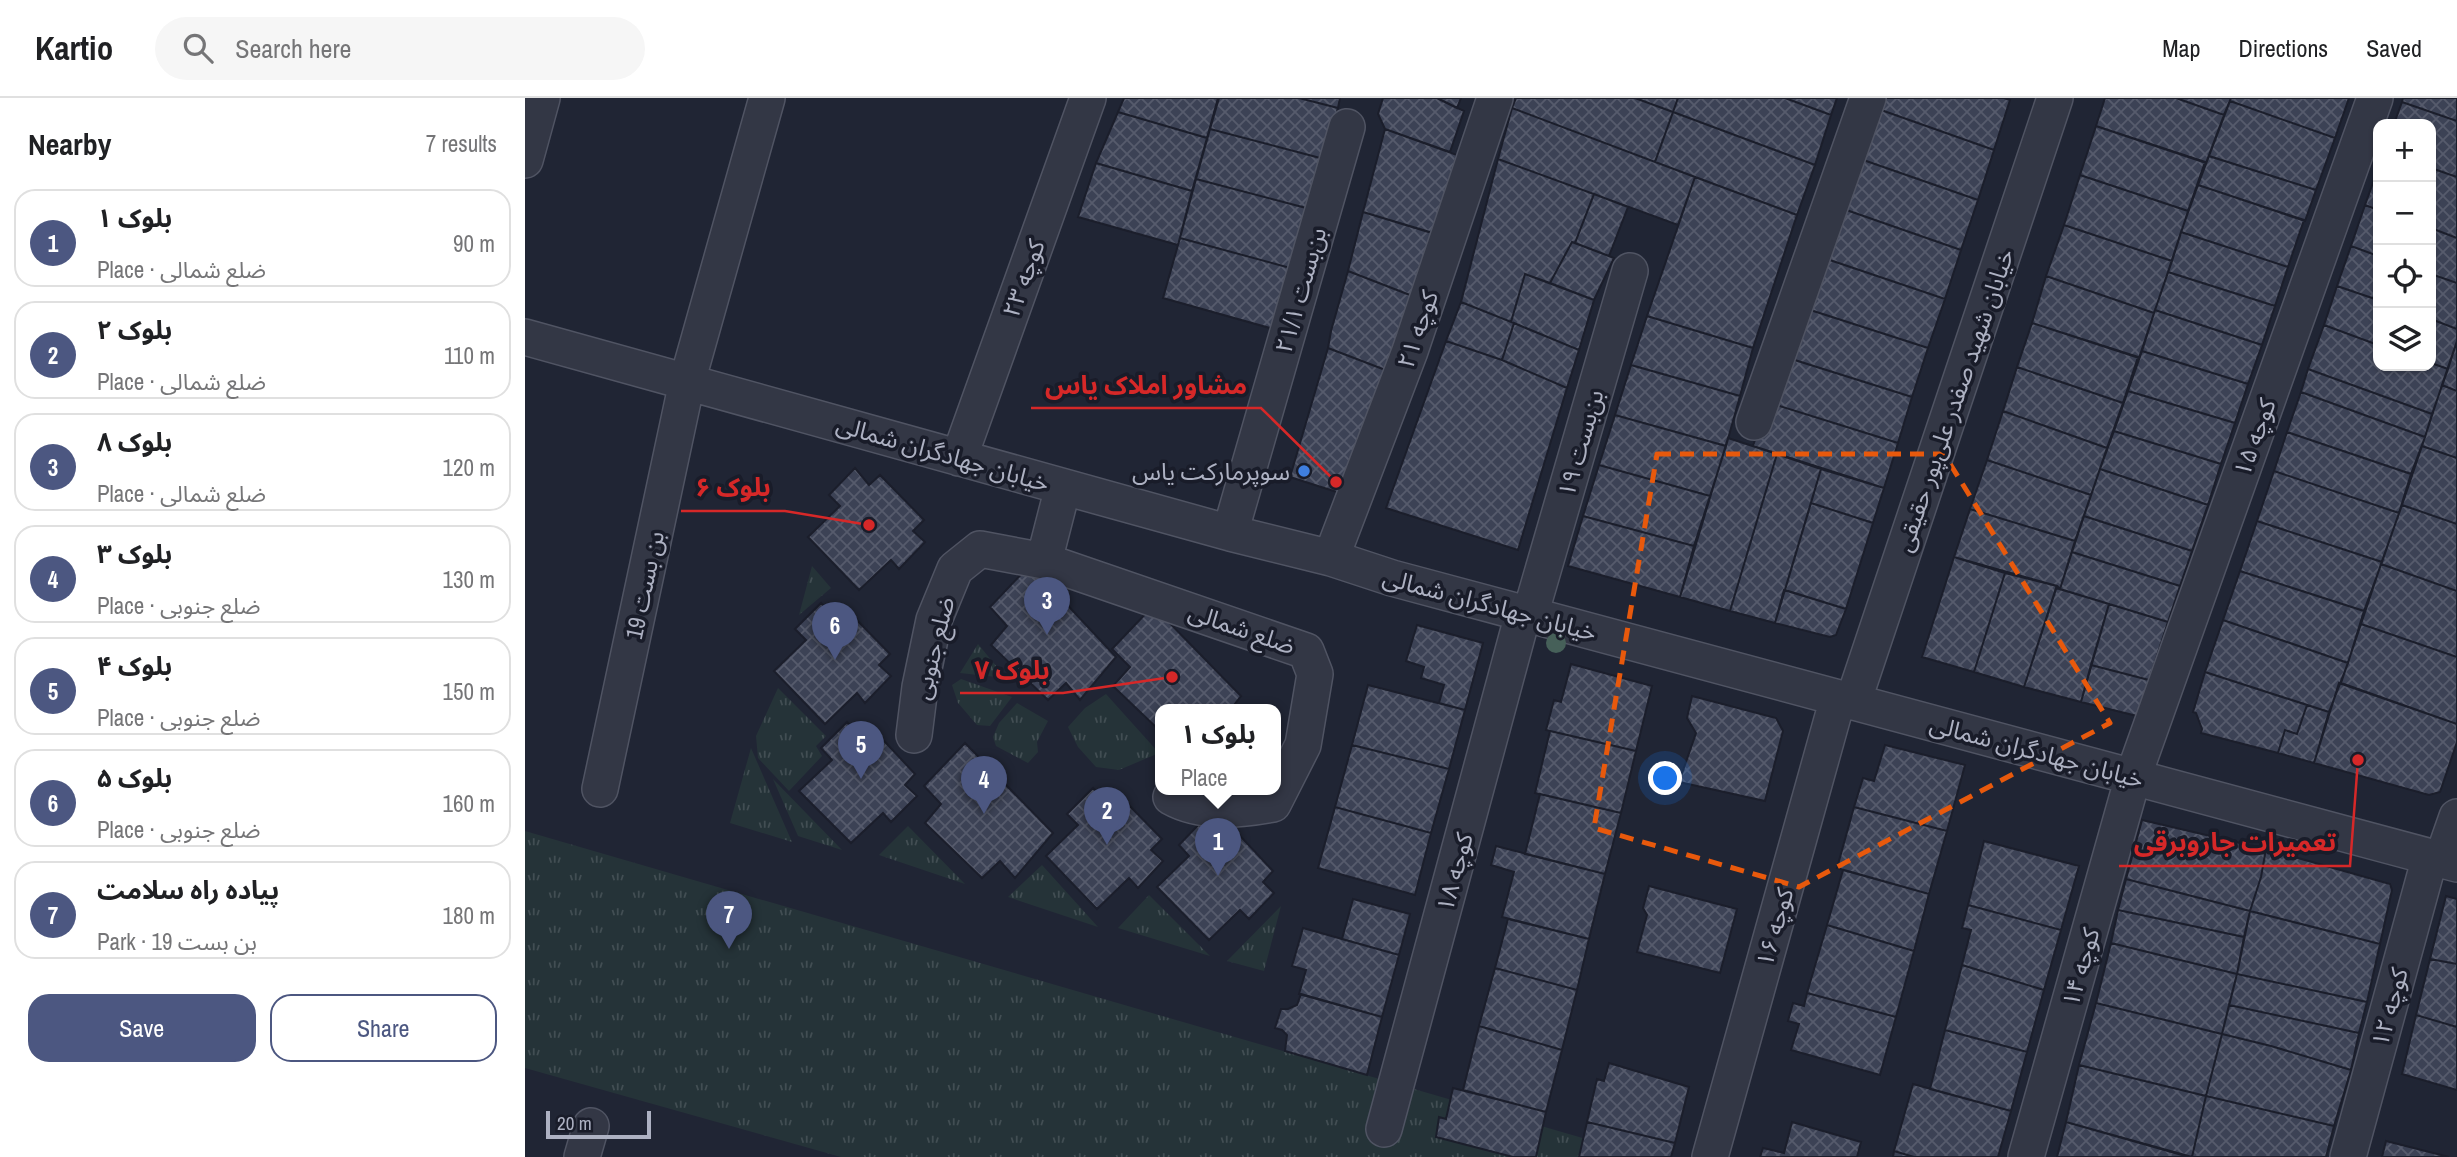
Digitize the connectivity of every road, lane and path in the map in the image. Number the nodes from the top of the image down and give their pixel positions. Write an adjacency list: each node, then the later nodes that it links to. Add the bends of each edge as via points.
1 (542, 98): 9 (street)
2 (767, 98): 12 (street, بن بست 19)
3 (1088, 98): 14 (street, کوچه ۲۳)
4 (1495, 98): 17 (street, کوچه ۲۱, via 1410,351)
5 (1868, 98): 13 (street)
6 (2055, 98): 20 (street, خیابان شهید صفدر علی‌پور حقیقی)
7 (2375, 98): 22 (street, کوچه ۱۵)
8 (1347, 127): 16 (street, بن‌بست ۲۱/۱)
9 (525, 160)
10 (1630, 271): 19 (street, بن‌بست ۱۹)
11 (525, 337): 12 (street, خیابان جهادگران شمالی)
12 (687, 382): 14 (street, خیابان جهادگران شمالی); 24 (street, بن بست 19)
13 (1754, 422)
14 (959, 458): 15 (street, خیابان جهادگران شمالی)
15 (1063, 486): 16 (street, خیابان جهادگران شمالی); 18 (street)
16 (1230, 533): 17 (street, خیابان جهادگران شمالی)
17 (1331, 558): 19 (street, خیابان جهادگران شمالی)
18 (1044, 561): 21 (street, ضلع جنوبی, via 980,549 955,569 934,620); 23 (street, ضلع شمالی, via 1306,651 1315,674 1303,745)
19 (1527, 614): 20 (street, خیابان جهادگران شمالی); 29 (street, کوچه ۱۸)
20 (1846, 700): 22 (street, خیابان جهادگران شمالی); 30 (street, کوچه ۱۶)
21 (914, 735)
22 (2133, 777): 28 (street, خیابان جهادگران شمالی); 31 (street, کوچه ۱۴)
23 (1281, 788)
24 (600, 789)
25 (1278, 795): 26 (street, ضلع شمالی, via 1273,804 1240,810 1184,805)
26 (1171, 797)
27 (2457, 817): 28 (street, کوچه ۱۲)
28 (2443, 860): 32 (street, کوچه ۱۲)
29 (1384, 1129)
30 (1710, 1157)
31 (2027, 1157)
32 (2348, 1157)

